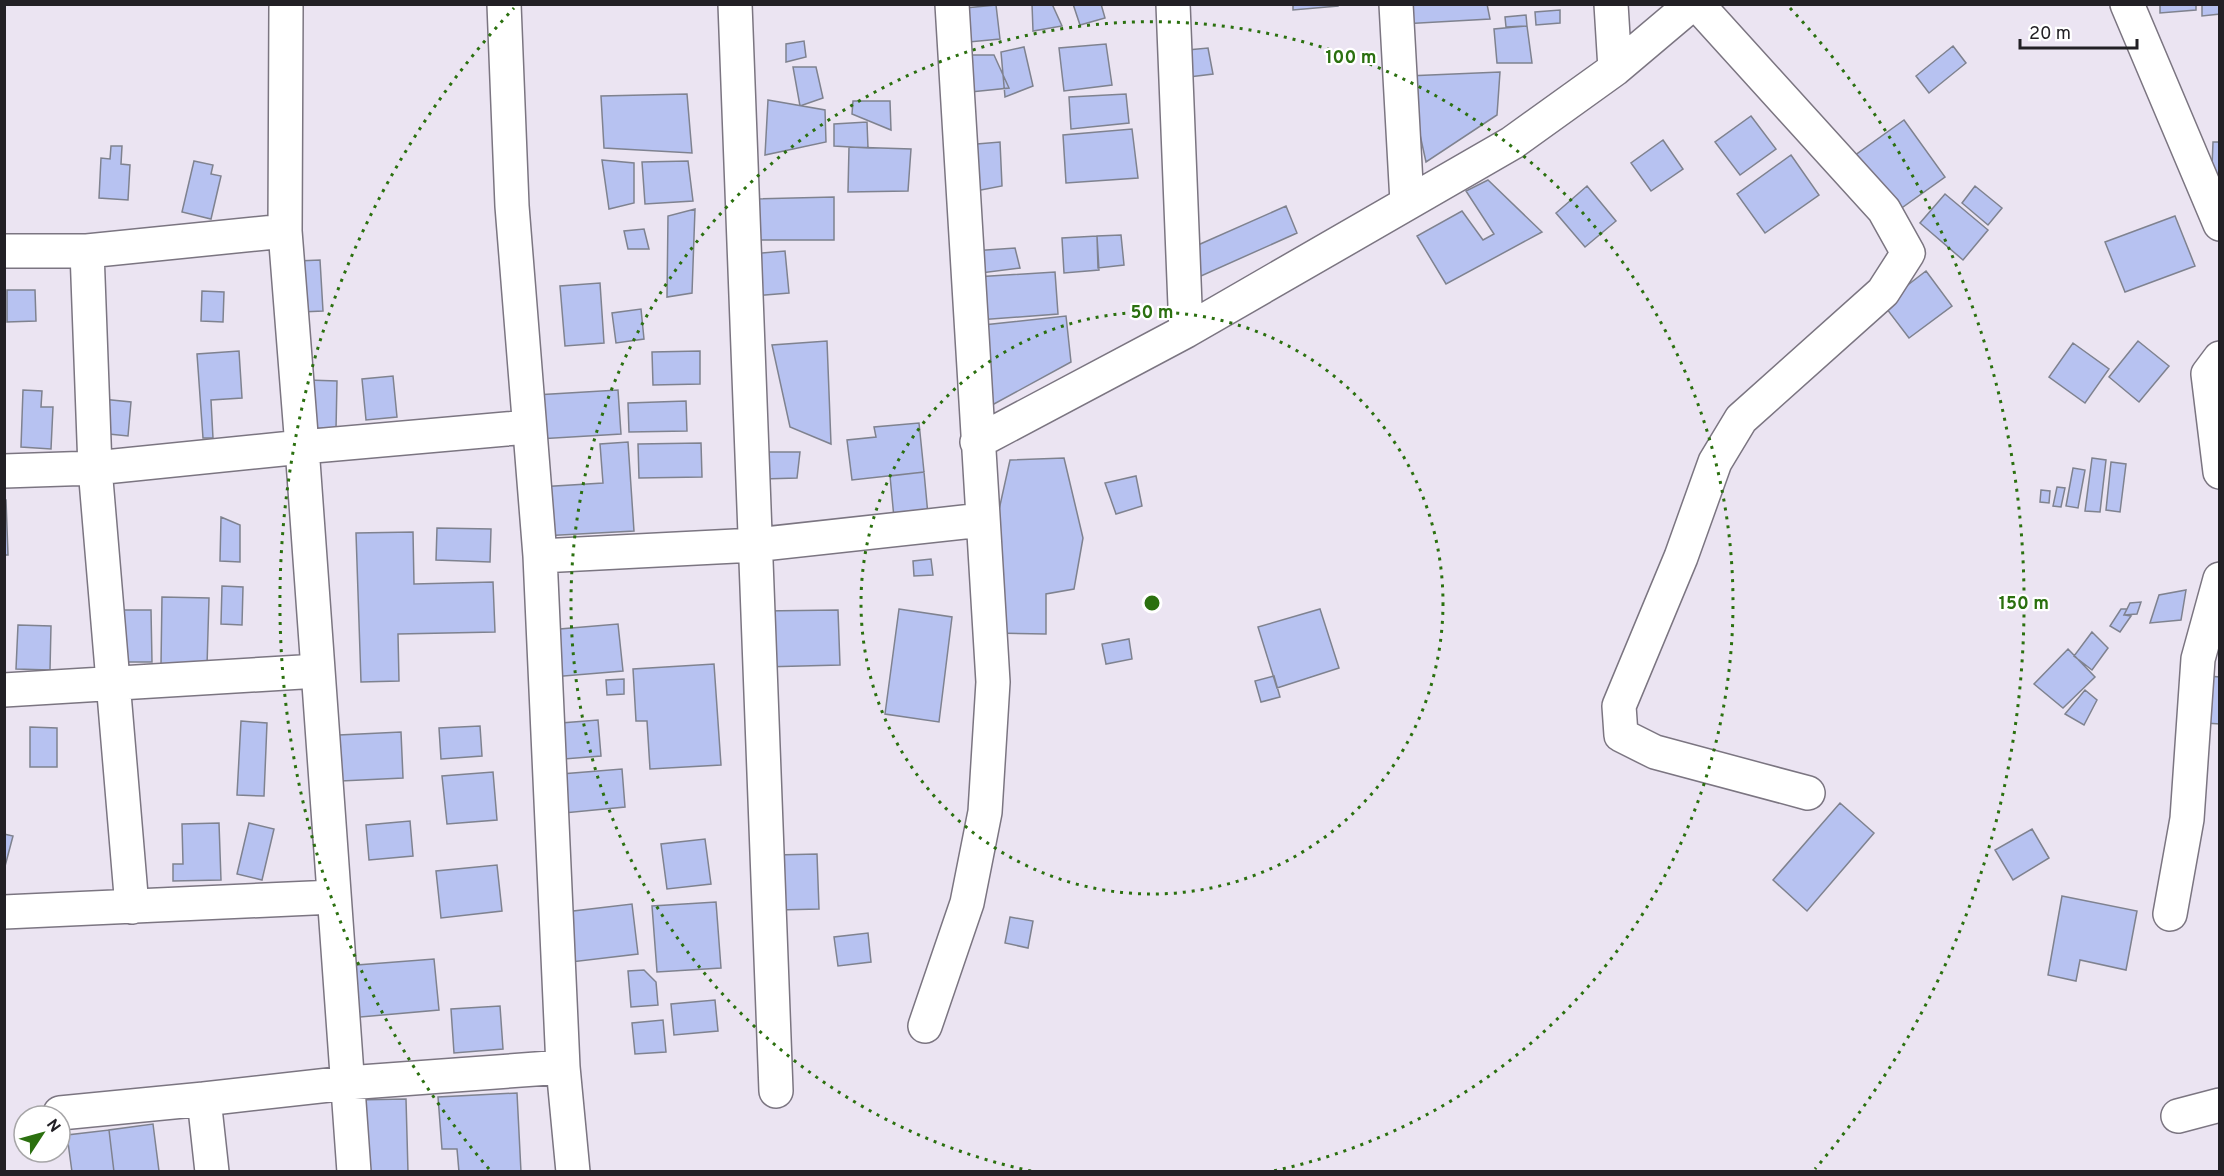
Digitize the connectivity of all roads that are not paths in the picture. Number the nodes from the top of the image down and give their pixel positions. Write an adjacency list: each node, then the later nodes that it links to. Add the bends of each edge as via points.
1 (504, 4): 18 (street, via 512,206)
2 (735, 4): 25 (street)
3 (952, 4): 19 (street)
4 (1173, 4): 16 (street)
5 (1396, 4): 11 (street)
6 (1611, 4): 10 (street)
7 (1694, 4): 10 (street); 31 (street, via 1884,210 1908,253 1884,292 1742,419 1714,462 1681,557 1618,706 1622,735 1654,752)
8 (2127, 4): 12 (street)
9 (286, 7): 13 (street)
10 (1615, 69): 11 (street, via 1512,143)
11 (1407, 202): 16 (street)
12 (2220, 224)
13 (285, 231): 15 (street); 20 (street)
14 (4, 251): 15 (street)
15 (87, 251): 21 (street)
16 (1186, 331): 19 (street)
17 (2220, 358): 23 (street, via 2208,374)
18 (528, 427): 20 (street); 26 (street)
19 (977, 442): 24 (street)
20 (302, 447): 21 (street); 28 (street)
21 (95, 468): 22 (street); 29 (street)
22 (4, 471)
23 (2220, 472)
24 (982, 520): 25 (street); 36 (street, via 993,682 985,812 967,903)
25 (755, 545): 26 (street); 39 (street)
26 (540, 556): 37 (street)
27 (2220, 579): 35 (street, via 2198,659 2187,819)
28 (318, 671): 29 (street); 32 (street)
29 (113, 684): 30 (street); 33 (street)
30 (4, 690)
31 (1808, 793)
32 (334, 897): 33 (street); 38 (street)
33 (132, 908): 34 (street)
34 (4, 912)
35 (2170, 914)
36 (925, 1026)
37 (563, 1067): 38 (street); 46 (street)
38 (347, 1083): 40 (street); 45 (street)
39 (776, 1090)
40 (204, 1099): 42 (street); 44 (street)
41 (2220, 1105): 43 (street)
42 (72, 1112)
43 (2178, 1116)
44 (212, 1172)
45 (354, 1172)
46 (573, 1172)

